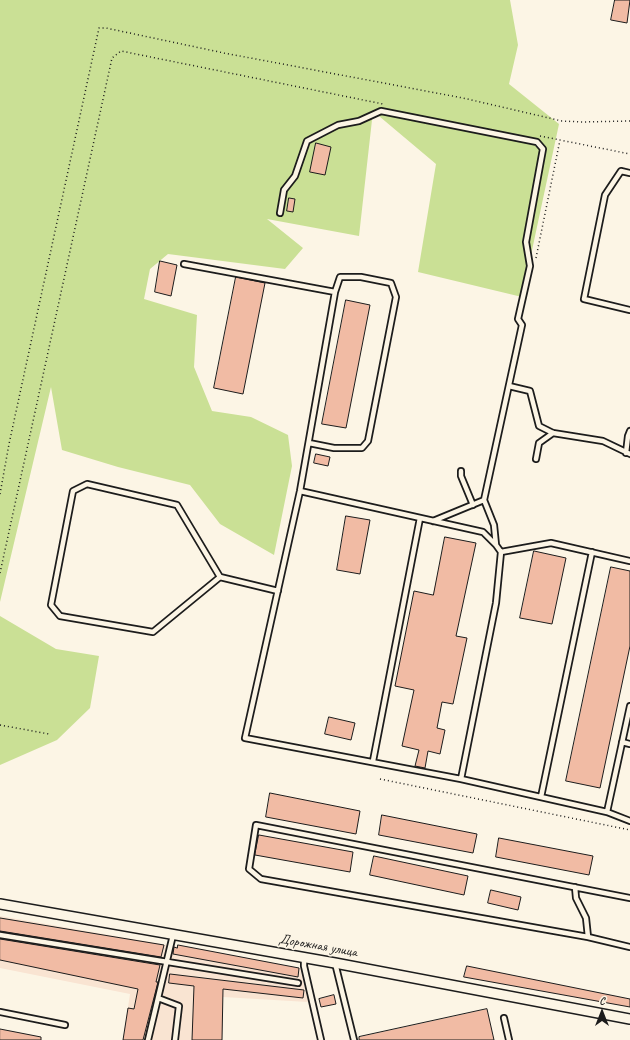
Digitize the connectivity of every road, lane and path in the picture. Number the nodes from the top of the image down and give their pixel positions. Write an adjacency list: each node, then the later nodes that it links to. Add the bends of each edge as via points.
1 (383, 104): 29 (path, via 121,51 112,58)
2 (630, 121): 20 (path, via 562,121 463,98 99,28 8,444)
3 (537, 135): 4 (path)
4 (560, 140): 5 (path); 8 (path)
5 (630, 154)
6 (630, 173): 11 (lane, via 621,171 605,195 584,299)
7 (280, 213): 12 (lane, via 284,190 294,176 307,141 338,125 359,121 381,111 537,142 543,149 526,242 530,266 518,319 522,325)
8 (535, 263)
9 (184, 264): 10 (lane)
10 (335, 292): 15 (lane); 15 (lane, via 340,277 361,277 391,283 396,297 368,441 362,448 354,449)
11 (630, 310)
12 (509, 386): 14 (lane, via 530,391 539,426); 21 (lane)
13 (630, 431): 16 (lane)
14 (553, 432): 16 (lane, via 603,441); 17 (lane, via 540,443)
15 (309, 443): 19 (lane)
16 (628, 454)
17 (536, 459)
18 (461, 470): 22 (lane)
19 (300, 491): 23 (lane); 31 (lane)
20 (0, 494)
21 (484, 500): 22 (lane); 25 (lane, via 494,525)
22 (473, 504): 24 (lane)
23 (420, 518): 24 (lane); 37 (lane)
24 (433, 520): 25 (lane, via 483,532)
25 (496, 545): 26 (lane)
26 (502, 552): 27 (lane, via 551,543); 39 (lane, via 496,603)
27 (592, 552): 28 (lane); 40 (lane)
28 (630, 561)
29 (0, 573)
30 (220, 577): 30 (lane, via 177,505 87,484 73,491 50,605 60,616 153,632); 31 (lane)
31 (278, 591): 37 (lane, via 246,738)
32 (630, 706): 35 (lane)
33 (0, 725): 34 (path)
34 (49, 734)
35 (622, 742): 36 (lane); 41 (lane)
36 (630, 744)
37 (373, 761): 39 (lane)
38 (380, 779): 43 (path)
39 (461, 779): 40 (lane)
40 (541, 797): 41 (lane)
41 (607, 812): 42 (lane)
42 (630, 821)
43 (630, 830)
44 (575, 886): 45 (lane); 49 (lane, via 576,898 586,918); 49 (lane, via 256,825 249,869 262,880)
45 (630, 898)
46 (0, 904): 48 (street, Дорожная улица)
47 (0, 935): 52 (lane)
48 (173, 935): 51 (street, Дорожная улица); 52 (lane)
49 (588, 937): 50 (lane)
50 (630, 947)
51 (304, 958): 53 (street, Дорожная улица); 62 (lane)
52 (167, 962): 54 (lane); 55 (lane)
53 (335, 963): 58 (street, Дорожная улица); 63 (lane)
54 (298, 983)
55 (158, 998): 60 (lane); 61 (lane, via 179,1006)
56 (0, 1012): 59 (lane)
57 (504, 1018): 64 (lane)
58 (630, 1019)
59 (65, 1025)
60 (148, 1040)
61 (175, 1040)
62 (321, 1040)
63 (354, 1040)
64 (509, 1040)

